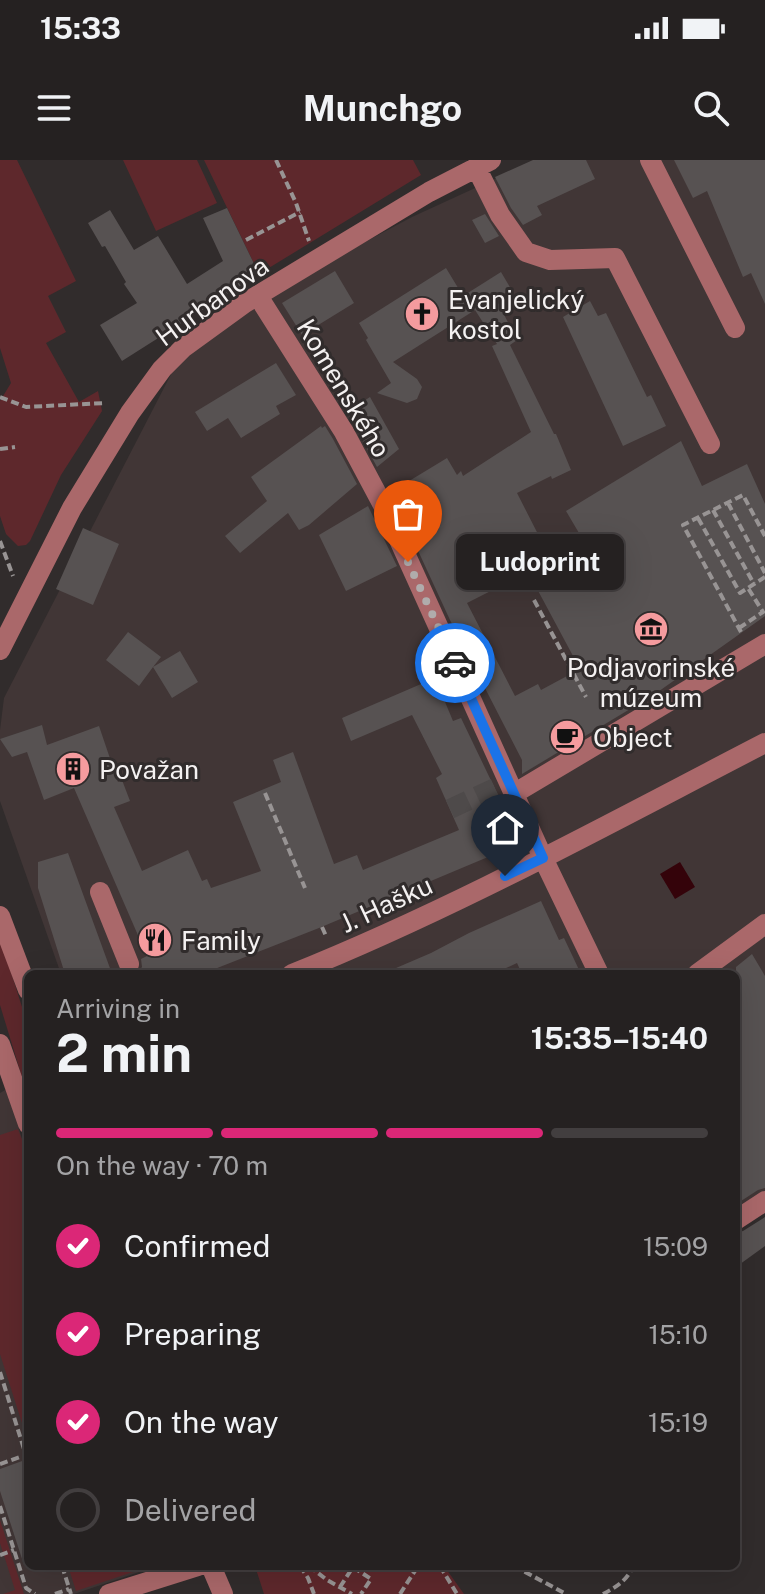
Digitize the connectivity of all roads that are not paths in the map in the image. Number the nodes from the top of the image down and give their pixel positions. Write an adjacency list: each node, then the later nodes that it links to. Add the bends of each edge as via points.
1 (650, 160): 4 (street)
2 (483, 164): 3 (street, Hurbanova); 5 (street, via 500,215 526,252 550,260 615,258)
3 (258, 296): 7 (street, Hurbanova, via 183,348 162,369 72,508); 9 (street, Komenského, via 344,432 385,509)
4 (735, 328)
5 (710, 444)
6 (759, 648): 9 (street)
7 (0, 650)
8 (765, 743): 10 (street, J. Hašku)
9 (506, 788): 10 (street, Komenského)
10 (543, 858): 15 (street, J. Hašku); 16 (street, Komenského)
11 (100, 892): 14 (street)
12 (0, 916): 18 (street)
13 (765, 924): 17 (street)
14 (129, 964)
15 (305, 970)
16 (597, 970)
17 (702, 970)
18 (24, 978)
19 (0, 1044): 20 (street)
20 (24, 1113)
21 (765, 1201): 22 (street)
22 (740, 1217)
23 (188, 1570): 25 (street)
24 (213, 1570): 27 (street)
25 (167, 1578): 26 (street)
26 (109, 1594)
27 (223, 1594)

